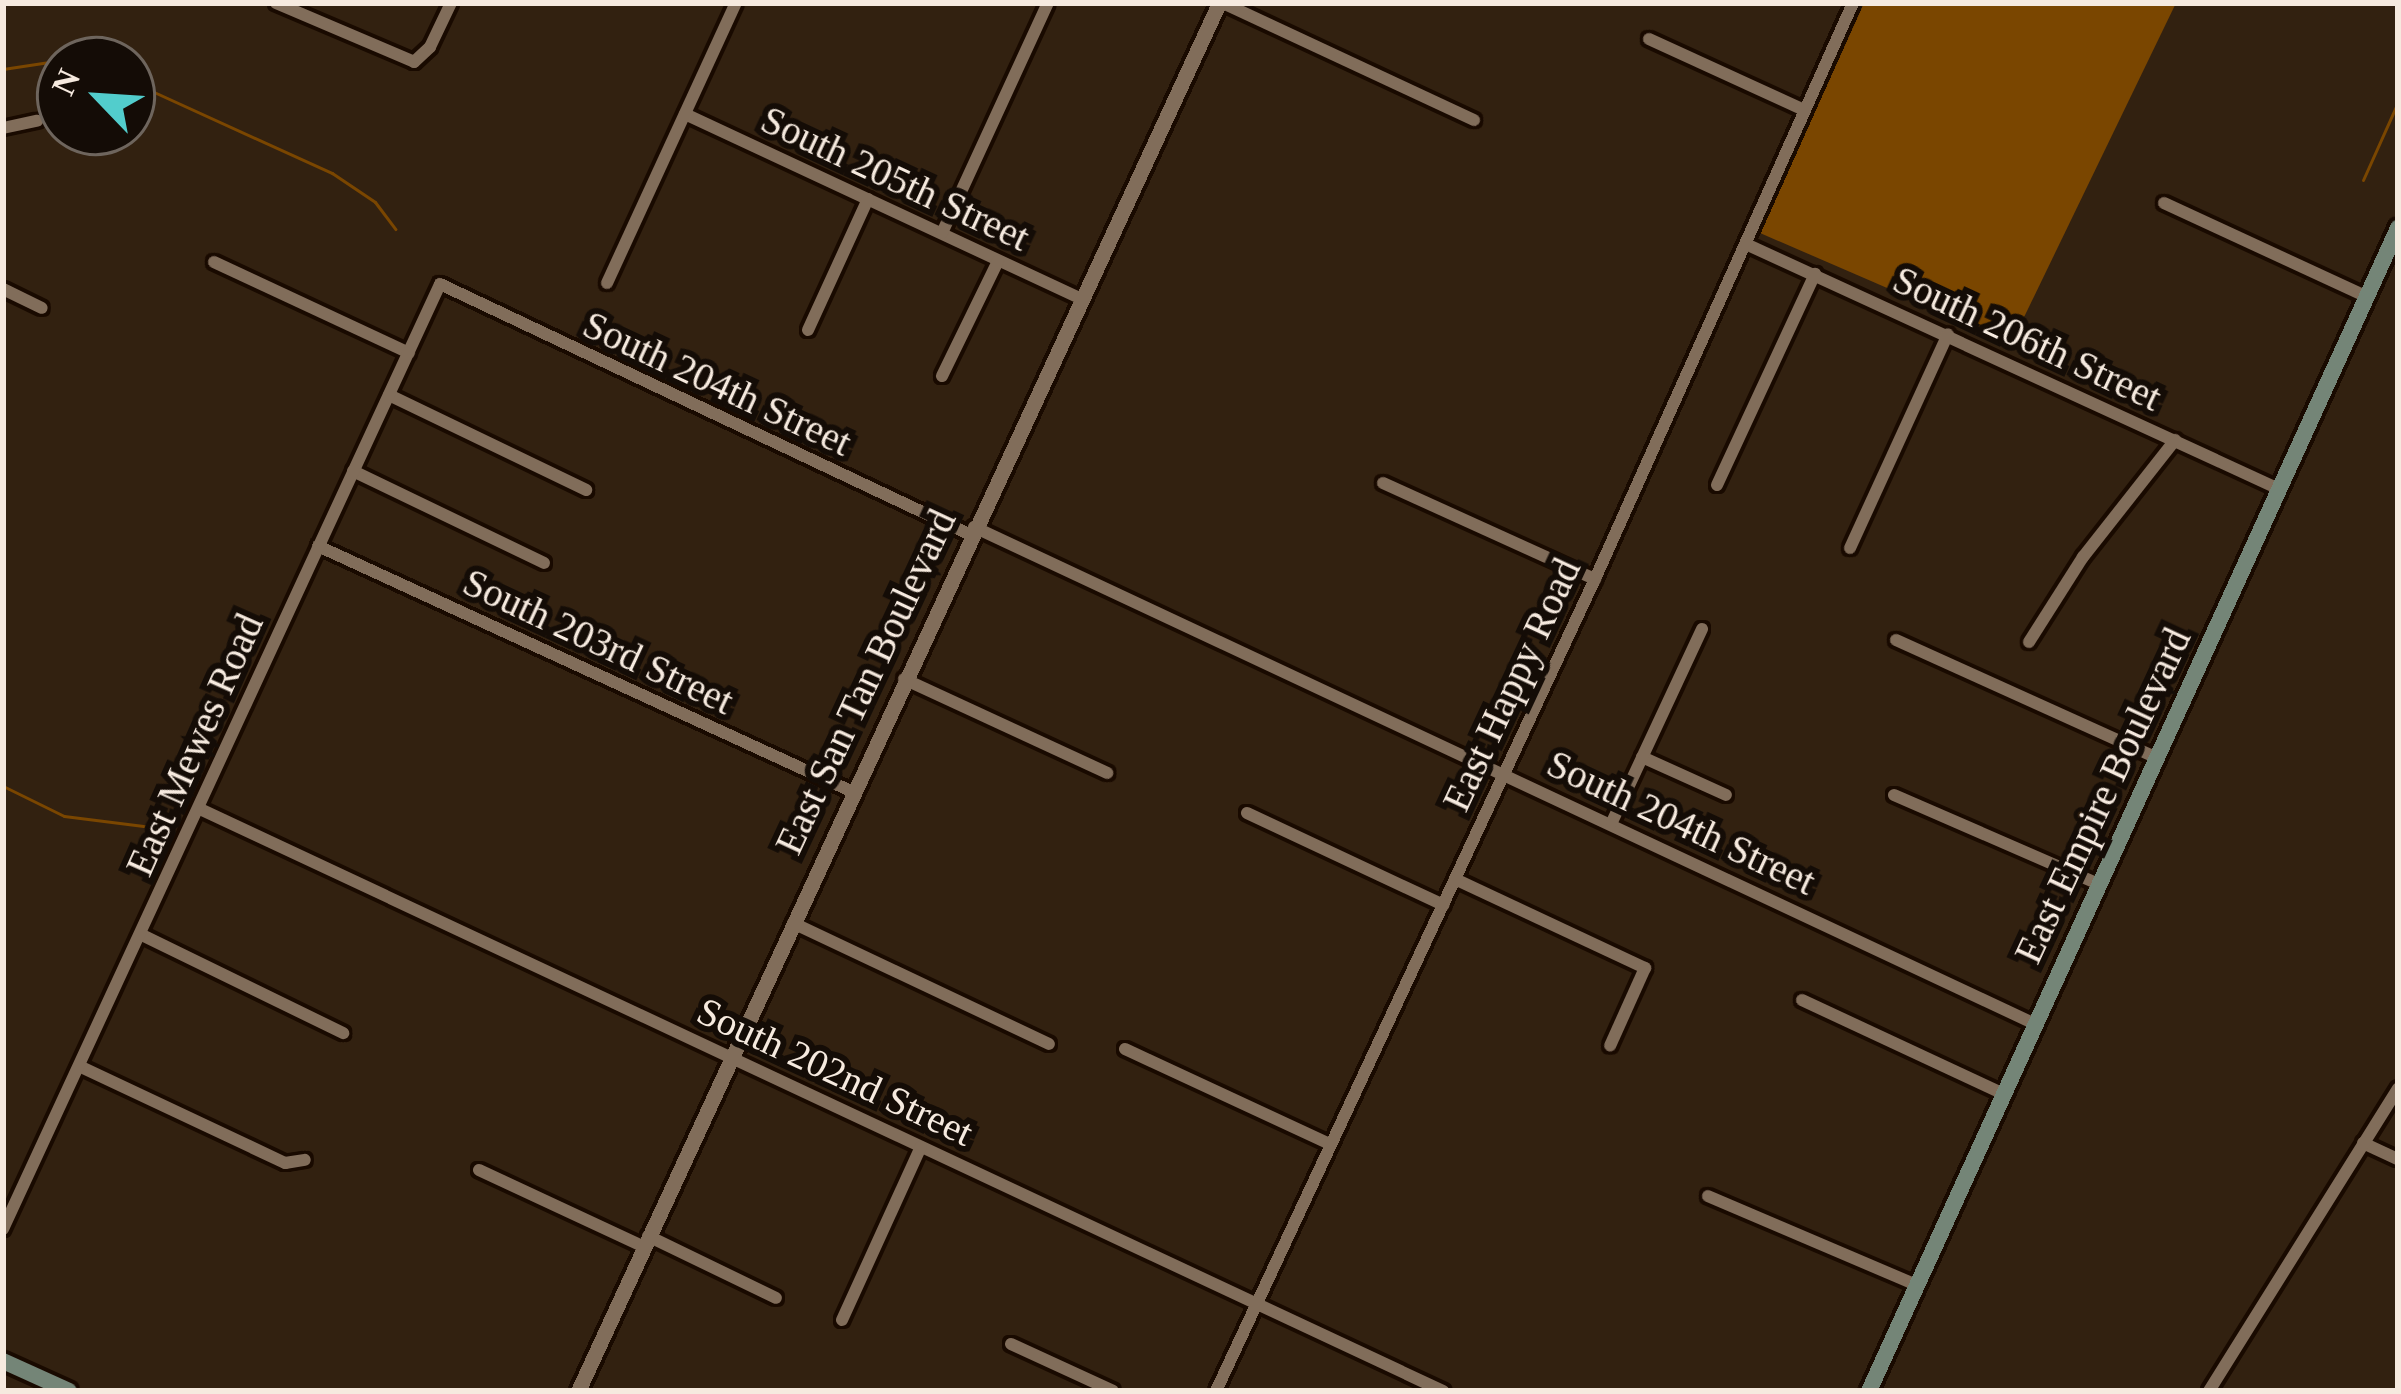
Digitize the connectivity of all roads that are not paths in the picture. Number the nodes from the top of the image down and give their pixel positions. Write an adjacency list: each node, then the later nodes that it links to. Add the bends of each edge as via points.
1 (451, 3): 6 (street, via 414,62)
2 (736, 3): 9 (street)
3 (1048, 3): 16 (street)
4 (1221, 3): 10 (street); 25 (street, East San Tan Boulevard)
5 (1853, 3): 8 (street, East Happy Road)
6 (281, 4)
7 (1649, 40): 8 (street)
8 (1804, 110): 17 (street, East Happy Road, via 1748,223)
9 (685, 114): 13 (street, South 205th Street); 22 (street)
10 (1474, 119)
11 (36, 121): 12 (street)
12 (3, 128)
13 (868, 199): 16 (street, South 205th Street); 27 (street)
14 (2164, 203): 24 (street)
15 (2398, 228): 24 (main road, East Empire Boulevard)
16 (942, 233): 18 (street, South 205th Street)
17 (1748, 244): 20 (street, South 206th Street); 42 (street, East Happy Road)
18 (998, 261): 25 (street, South 205th Street); 30 (street)
19 (214, 262): 29 (street)
20 (1815, 274): 28 (street, South 206th Street); 35 (street)
21 (440, 284): 29 (street, East Mewes Road); 38 (street, South 204th Street)
22 (607, 284)
23 (3, 290): 26 (street)
24 (2367, 297): 36 (main road, East Empire Boulevard)
25 (1079, 298): 38 (street, East San Tan Boulevard)
26 (42, 308)
27 (808, 330)
28 (1948, 334): 32 (street, South 206th Street); 40 (street)
29 (409, 353): 31 (street, East Mewes Road)
30 (942, 376)
31 (389, 395): 33 (street, East Mewes Road); 37 (street)
32 (2175, 440): 36 (street, South 206th Street); 45 (street)
33 (353, 471): 39 (street, East Mewes Road); 41 (street)
34 (1383, 483): 42 (street)
35 (1717, 484)
36 (2279, 489): 48 (main road, East Empire Boulevard)
37 (586, 490)
38 (972, 531): 46 (street, East San Tan Boulevard); 50 (street, South 204th Street)
39 (318, 546): 51 (street, South 203rd Street); 54 (street, East Mewes Road)
40 (1850, 548)
41 (544, 563)
42 (1595, 580): 50 (street, East Happy Road)
43 (1702, 629): 47 (street)
44 (1896, 640): 48 (street)
45 (2029, 642)
46 (904, 680): 49 (street); 51 (street, East San Tan Boulevard)
47 (1642, 757): 52 (street); 56 (street)
48 (2157, 758): 58 (main road, East Empire Boulevard)
49 (1107, 773)
50 (1504, 773): 56 (street, South 204th Street); 57 (street, East Happy Road)
51 (853, 792): 60 (street, East San Tan Boulevard)
52 (1726, 795)
53 (1894, 795): 58 (street)
54 (200, 809): 61 (street, East Mewes Road); 68 (street, South 202nd Street)
55 (1247, 813): 59 (street)
56 (1612, 822): 63 (street, South 204th Street)
57 (1455, 878): 59 (street, East Happy Road); 66 (street, via 1645,968)
58 (2099, 884): 63 (main road, East Empire Boulevard)
59 (1443, 905): 73 (street, East Happy Road)
60 (793, 923): 65 (street); 68 (street, East San Tan Boulevard)
61 (142, 935): 64 (street); 69 (street, East Mewes Road)
62 (1802, 1000): 71 (street)
63 (2035, 1024): 71 (main road, East Empire Boulevard)
64 (343, 1033)
65 (1049, 1044)
66 (1610, 1046)
67 (1125, 1049): 73 (street)
68 (731, 1055): 74 (street, South 202nd Street); 80 (street, East San Tan Boulevard)
69 (79, 1066): 76 (street, via 285,1163); 79 (street, East Mewes Road)
70 (2398, 1088): 72 (street)
71 (2004, 1094): 81 (main road, East Empire Boulevard)
72 (2363, 1143): 75 (street); 93 (street)
73 (1330, 1144): 83 (street, East Happy Road)
74 (921, 1147): 83 (street, South 202nd Street); 84 (street)
75 (2398, 1159)
76 (305, 1160)
77 (479, 1170): 80 (street)
78 (1708, 1196): 81 (street)
79 (3, 1229)
80 (646, 1241): 82 (street); 88 (street, East San Tan Boulevard)
81 (1918, 1285): 92 (main road, East Empire Boulevard)
82 (776, 1298)
83 (1254, 1304): 90 (street, East Happy Road); 91 (street, South 202nd Street)
84 (842, 1320)
85 (1011, 1343): 89 (street)
86 (3, 1361): 87 (main road)
87 (69, 1391)
88 (578, 1391)
89 (1113, 1391)
90 (1216, 1391)
91 (1443, 1391)
92 (1869, 1391)
93 (2209, 1391)

